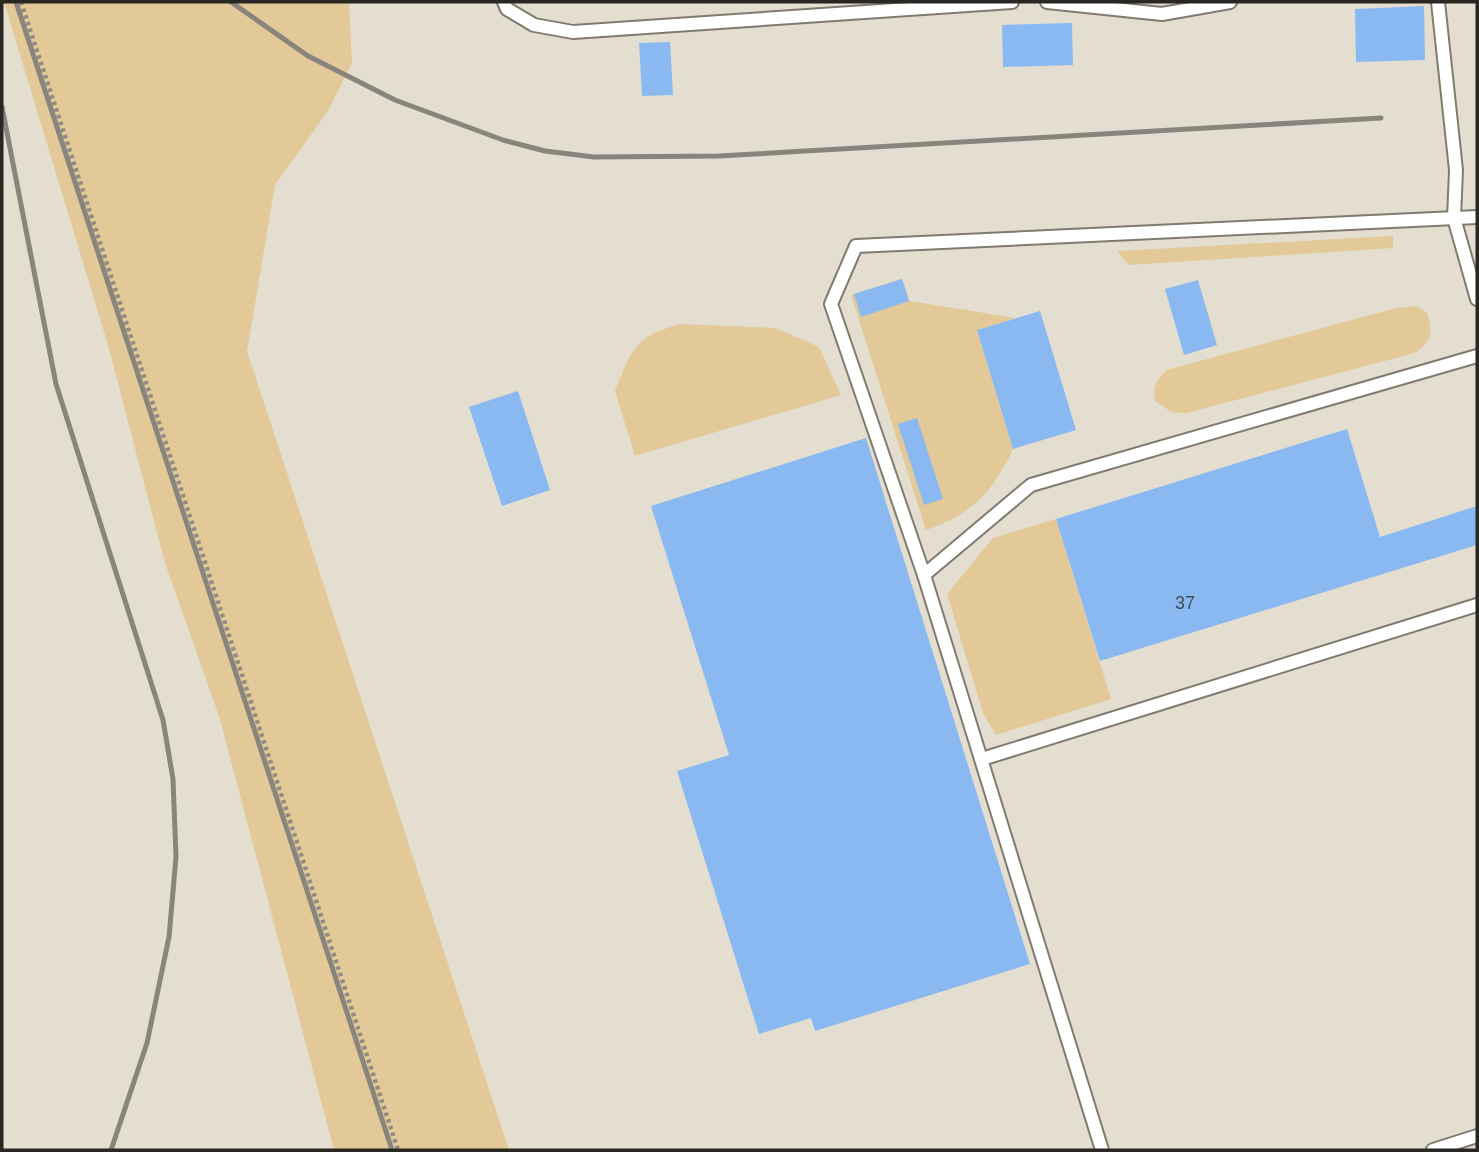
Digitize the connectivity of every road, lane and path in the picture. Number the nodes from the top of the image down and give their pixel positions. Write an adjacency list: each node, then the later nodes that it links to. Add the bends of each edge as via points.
1 (21, 2): 15 (path)
2 (504, 2): 3 (lane, via 507,9 534,25 573,32)
3 (1013, 2)
4 (1047, 2): 5 (lane, via 1162,14)
5 (1230, 2)
6 (1437, 2): 8 (lane, via 1456,170)
7 (1477, 217): 8 (lane)
8 (1454, 218): 9 (lane); 11 (lane, via 856,246 831,304)
9 (1477, 299)
10 (1477, 356): 11 (lane, via 1031,485)
11 (924, 575): 13 (lane)
12 (1477, 605): 13 (lane)
13 (982, 759): 16 (lane)
14 (1477, 1136): 17 (lane)
15 (398, 1150)
16 (1102, 1150)
17 (1433, 1150)

